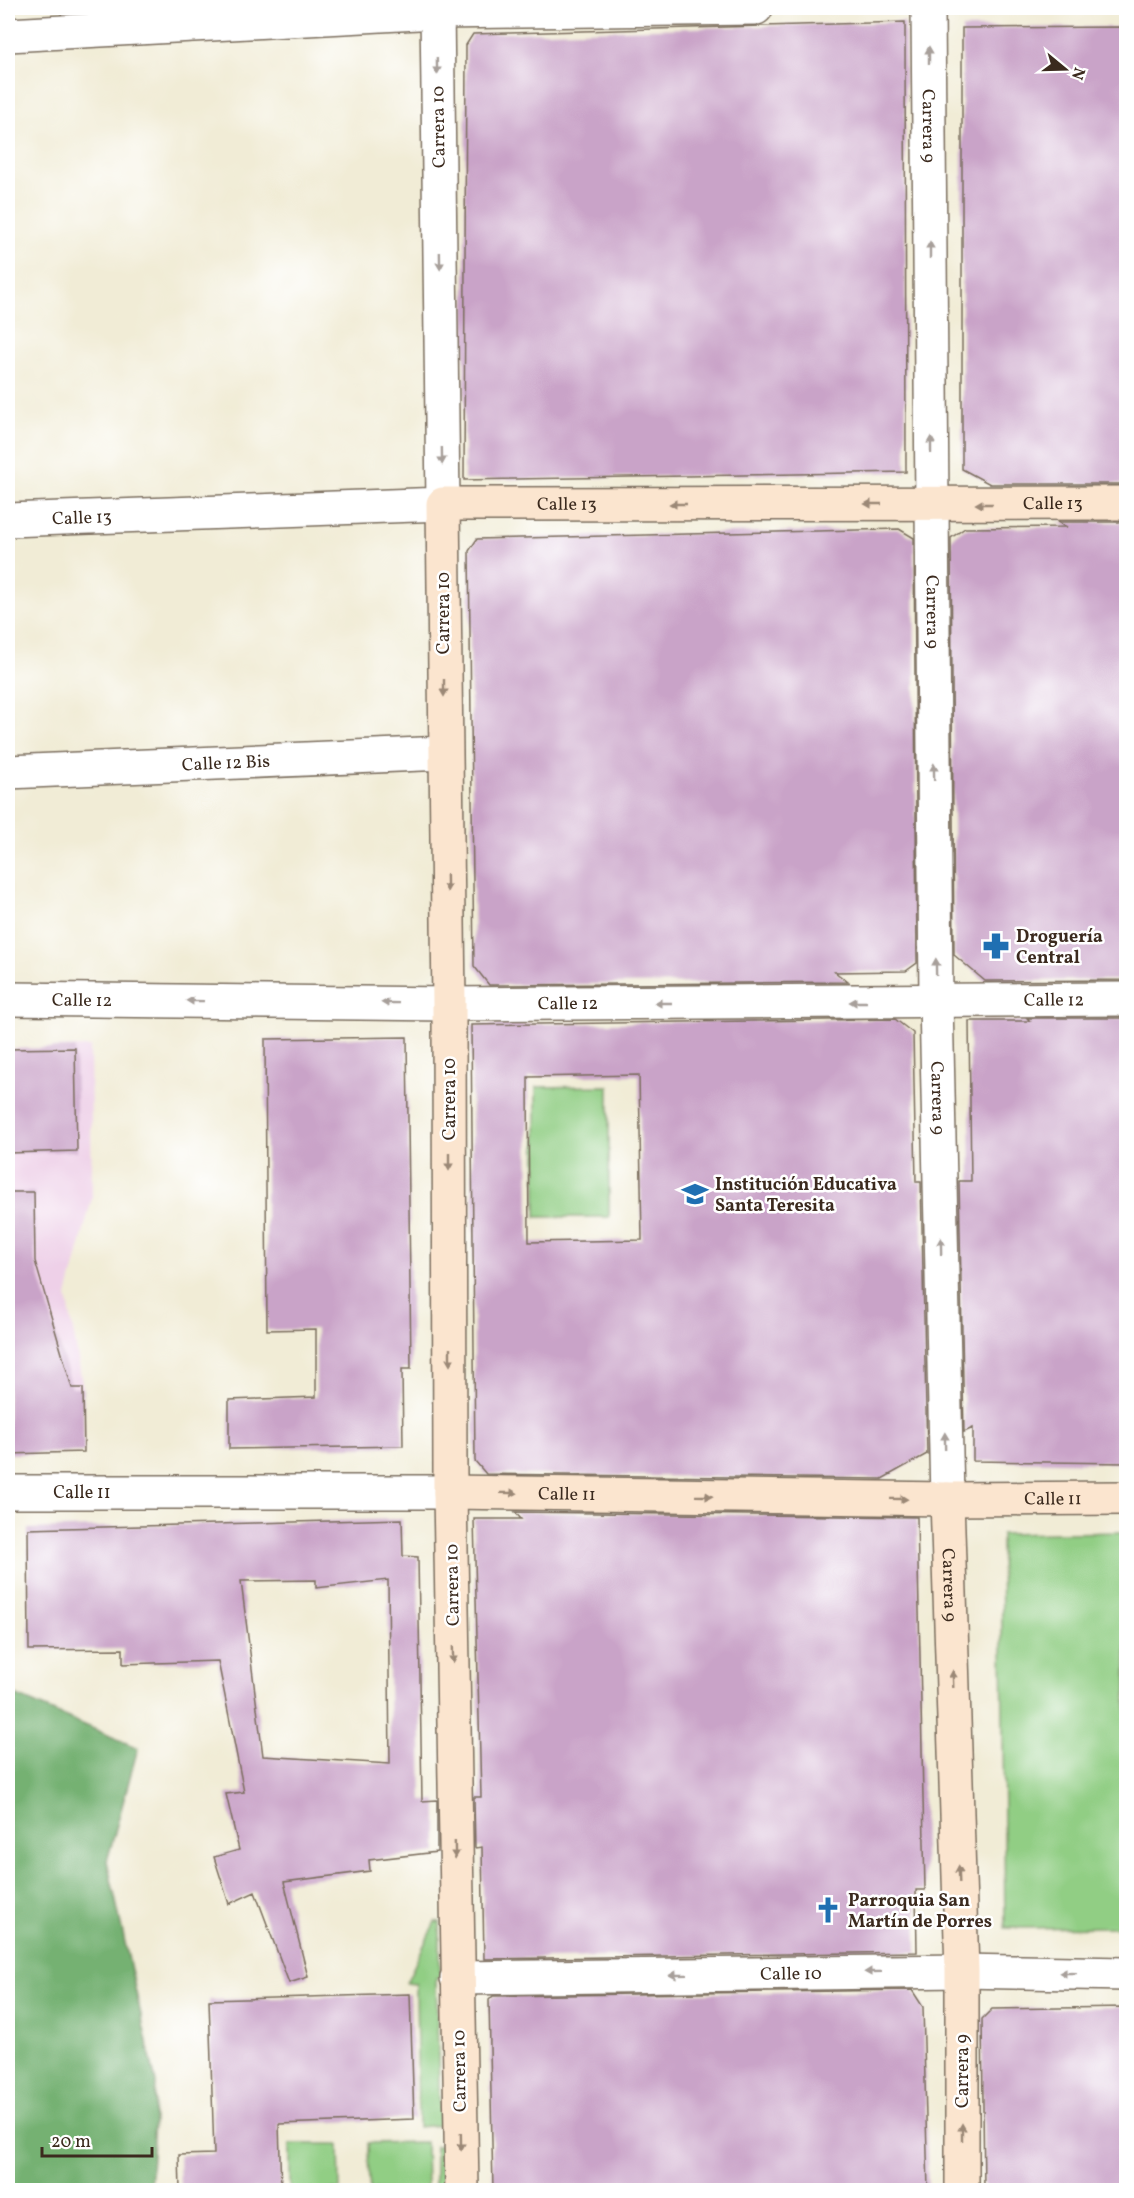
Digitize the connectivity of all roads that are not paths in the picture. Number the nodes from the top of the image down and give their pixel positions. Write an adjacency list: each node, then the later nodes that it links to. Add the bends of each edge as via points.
1 (756, 8): 3 (street)
2 (928, 8): 7 (street, Carrera 9, one-way to 2)
3 (437, 10): 4 (street); 6 (street, Carrera 10, one-way to 6)
4 (8, 35)
5 (1126, 503): 7 (main road, Calle 13, one-way to 7)
6 (442, 504): 7 (main road, Calle 13, one-way to 6); 8 (street, Calle 13); 9 (main road, Carrera 10, one-way to 9)
7 (932, 504): 13 (street, Carrera 9, one-way to 7)
8 (8, 520)
9 (445, 753): 10 (street, Calle 12 Bis); 14 (main road, Carrera 10, one-way to 14)
10 (8, 772)
11 (8, 999): 14 (street, Calle 12, one-way to 11)
12 (1126, 999): 13 (street, Calle 12)
13 (936, 1001): 14 (street, Calle 12, one-way to 14); 18 (street, Carrera 9, one-way to 13)
14 (449, 1004): 16 (main road, Carrera 10, one-way to 16)
15 (8, 1492): 16 (street, Calle 11)
16 (450, 1492): 18 (main road, Calle 11, one-way to 18); 21 (main road, Carrera 10, one-way to 21)
17 (1126, 1498): 18 (main road, Calle 11)
18 (947, 1499): 19 (main road, Carrera 9, one-way to 18)
19 (962, 1971): 20 (street, Calle 10, one-way to 19); 21 (street, Calle 10, one-way to 21); 23 (main road, Carrera 9, one-way to 19)
20 (1126, 1974)
21 (457, 1978): 22 (main road, Carrera 10, one-way to 22)
22 (462, 2190)
23 (962, 2190)

